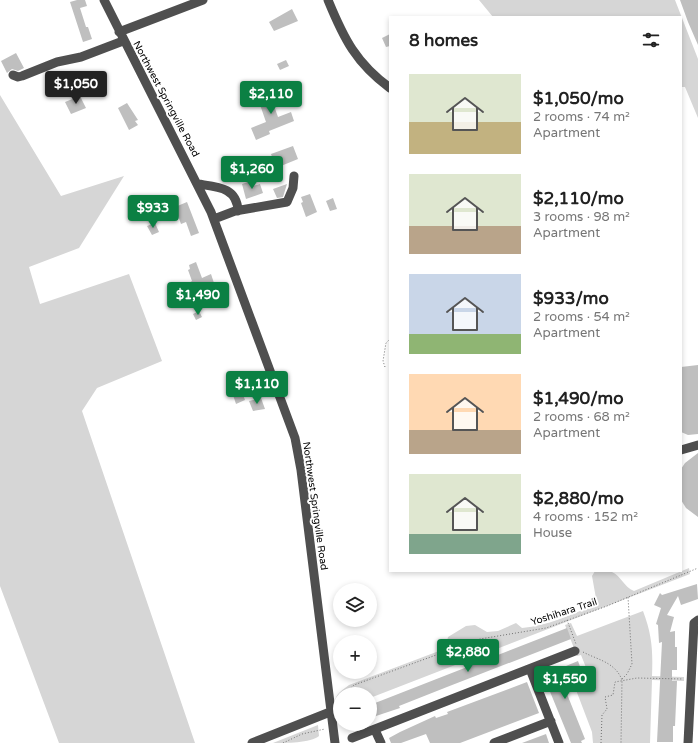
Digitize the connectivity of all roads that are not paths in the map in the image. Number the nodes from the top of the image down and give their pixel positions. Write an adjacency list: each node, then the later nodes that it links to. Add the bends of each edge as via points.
1 (104, 0): 4 (street, Northwest Springville Road)
2 (203, 0): 4 (street)
3 (328, 0): 7 (street, via 348,45 357,58)
4 (119, 32): 5 (street, Northwest Springville Road)
5 (123, 41): 6 (street, via 22,76); 9 (street, Northwest Springville Road)
6 (13, 76)
7 (389, 87)
8 (294, 176): 10 (street, via 293,188 287,202)
9 (198, 184): 10 (street, via 222,188 229,192 234,196); 11 (street, Northwest Springville Road)
10 (238, 211): 11 (street)
11 (214, 219): 18 (street, Northwest Springville Road, via 282,398 297,447)
12 (698, 445): 13 (street)
13 (682, 450)
14 (696, 621): 17 (street)
15 (577, 649): 16 (street)
16 (530, 669): 19 (street); 20 (street)
17 (694, 679): 29 (street)
18 (330, 712): 24 (street); 25 (street, Northwest Springville Road)
19 (550, 721): 27 (street); 28 (street)
20 (377, 729)
21 (372, 731): 23 (street)
22 (375, 731): 26 (street)
23 (352, 738)
24 (252, 743)
25 (335, 743)
26 (381, 743)
27 (494, 743)
28 (559, 743)
29 (688, 743)

